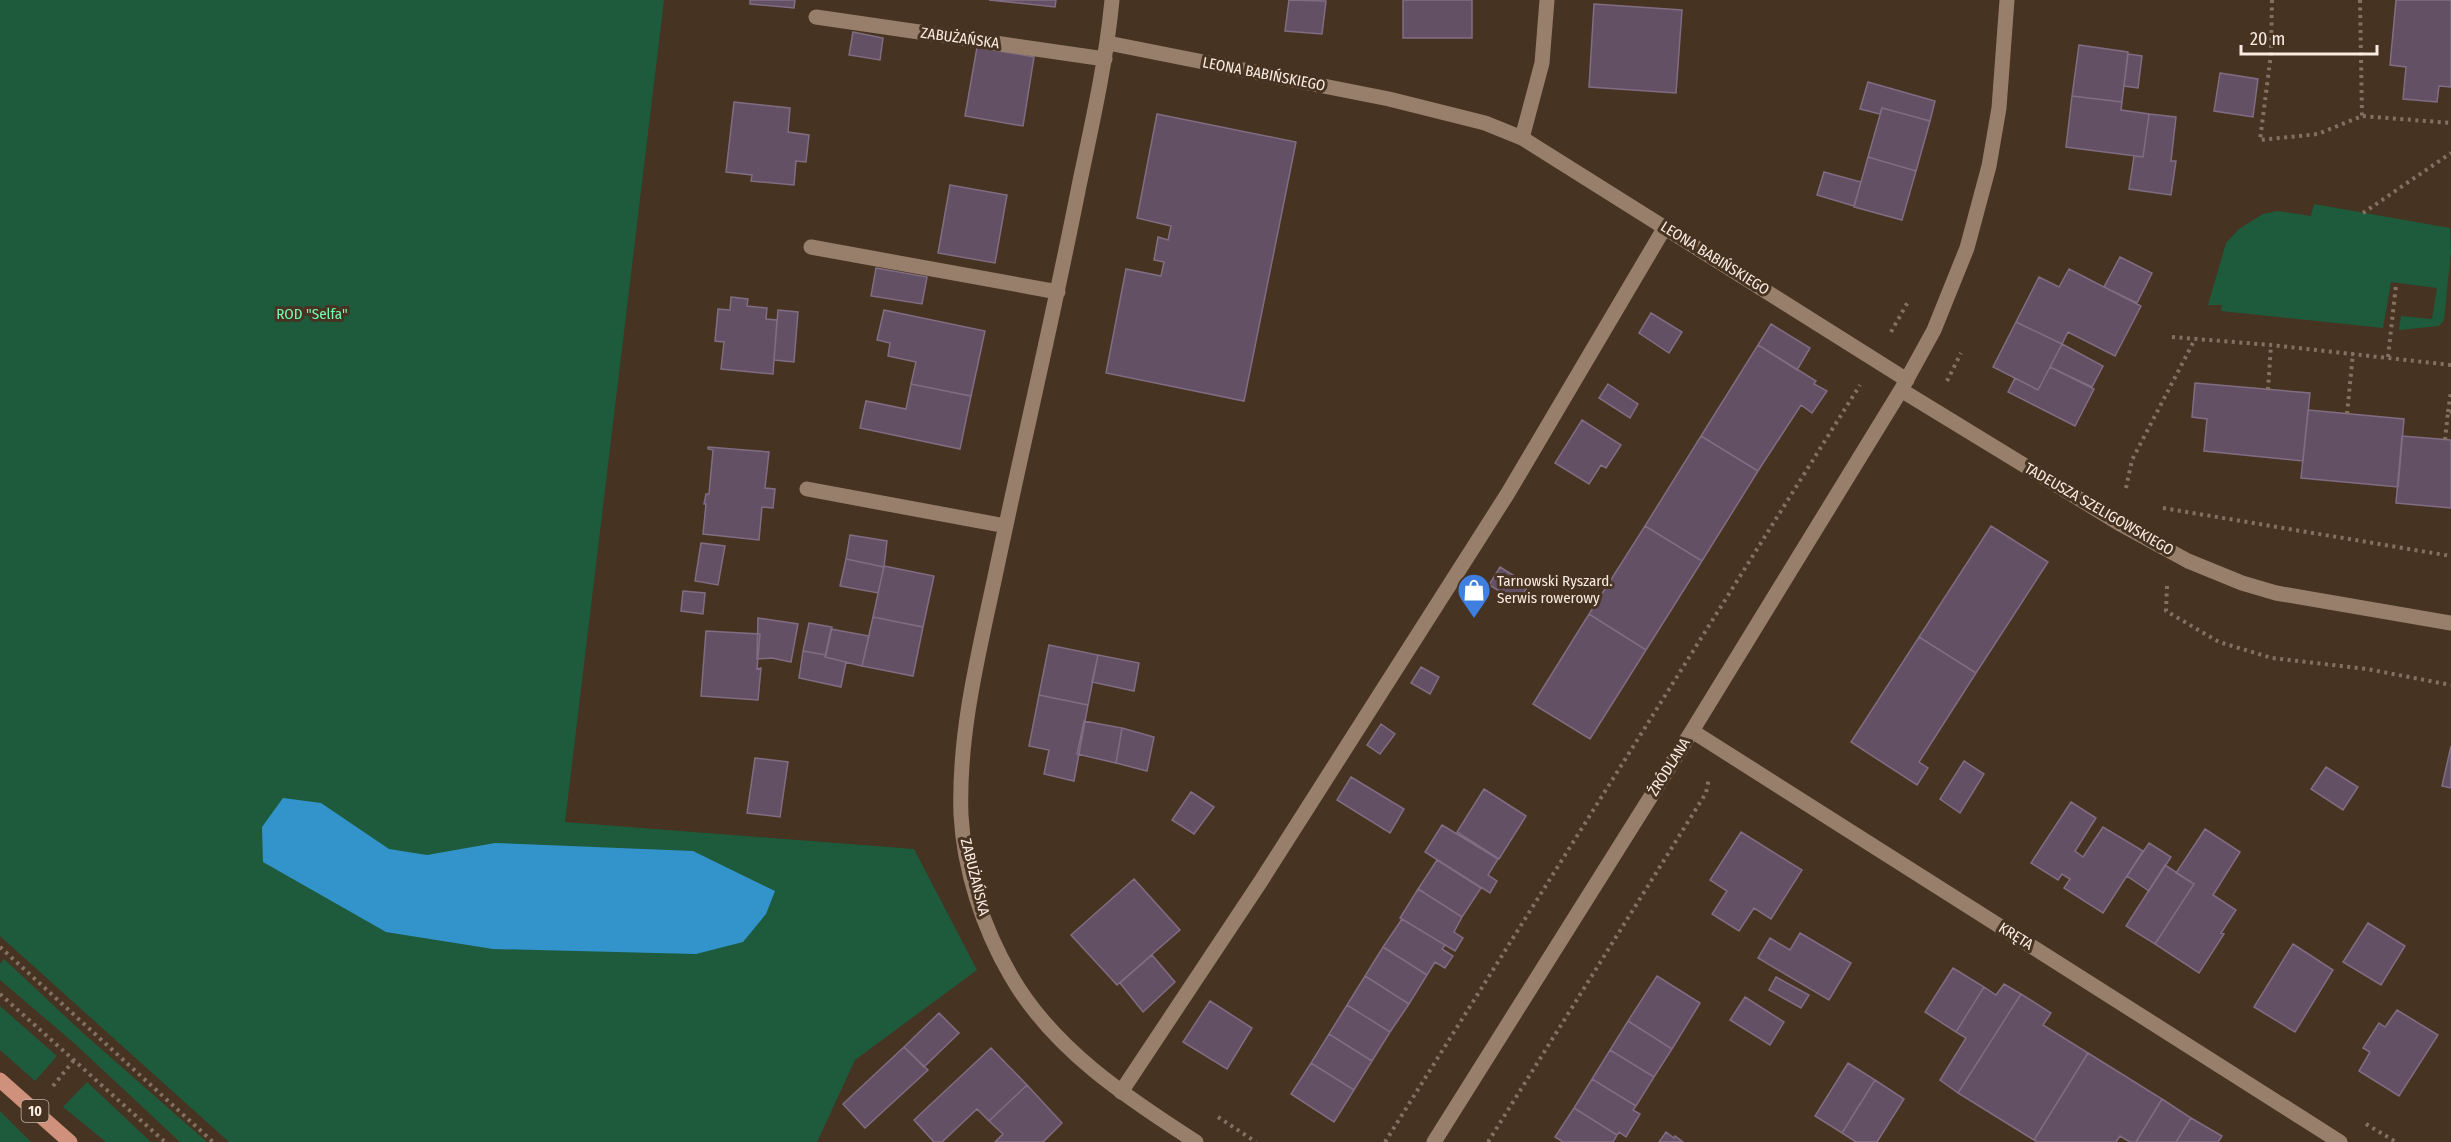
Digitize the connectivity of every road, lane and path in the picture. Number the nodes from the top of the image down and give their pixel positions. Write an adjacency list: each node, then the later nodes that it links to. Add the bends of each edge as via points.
1 (1112, 0): 7 (street, ZABUŻAŃSKA)
2 (1547, 0): 11 (street, via 1542,63)
3 (2007, 0): 26 (street, ŹRÓDLANA, via 1999,108 1983,195 1947,303)
4 (2272, 0): 9 (path, via 2271,54 2260,140 2318,134)
5 (2360, 0): 9 (path)
6 (816, 17): 8 (street, ZABUŻAŃSKA)
7 (1108, 43): 8 (street, ZABUŻAŃSKA); 11 (street, LEONA BABIŃSKIEGO, via 1389,99 1485,123)
8 (1105, 59): 17 (street, ZABUŻAŃSKA)
9 (2362, 116): 10 (path)
10 (2451, 123)
11 (1522, 138): 14 (street, LEONA BABIŃSKIEGO)
12 (2451, 153): 13 (path)
13 (2363, 213)
14 (1665, 227): 24 (street, LEONA BABIŃSKIEGO); 41 (street, via 1508,493 1262,881)
15 (811, 247): 17 (street)
16 (2396, 285): 23 (path)
17 (1058, 292): 34 (street, ZABUŻAŃSKA)
18 (1910, 299): 24 (path)
19 (2172, 337): 20 (path)
20 (2195, 339): 21 (path); 32 (path, via 2132,460)
21 (2271, 345): 22 (path); 27 (path)
22 (2352, 353): 23 (path); 30 (path)
23 (2388, 357): 25 (path)
24 (1876, 359): 26 (street, LEONA BABIŃSKIEGO); 48 (path)
25 (2451, 365)
26 (1904, 385): 35 (street, TADEUSZA SZELIGOWSKIEGO, via 2121,525 2188,561 2276,593); 36 (street, ŹRÓDLANA)
27 (2268, 390)
28 (2451, 391): 29 (path)
29 (2450, 412): 31 (path)
30 (2347, 414)
31 (2445, 440)
32 (2126, 488)
33 (807, 489): 34 (street)
34 (1006, 526): 41 (street, ZABUŻAŃSKA, via 971,691 962,760 961,817 967,859 995,945 1032,1008 1079,1058)
35 (2451, 623)
36 (1692, 731): 37 (street, KRĘTA); 49 (street, ŹRÓDLANA)
37 (1715, 745): 50 (path, via 1706,793); 51 (street, KRĘTA)
38 (0, 946): 45 (path)
39 (0, 994): 44 (path)
40 (0, 1080): 43 (main road, 10)
41 (1121, 1092): 46 (street, ZABUŻAŃSKA)
42 (1217, 1116): 47 (path)
43 (70, 1142)
44 (165, 1142)
45 (213, 1142)
46 (1196, 1142)
47 (1256, 1142)
48 (1385, 1142)
49 (1434, 1142)
50 (1488, 1142)
51 (2340, 1142)

